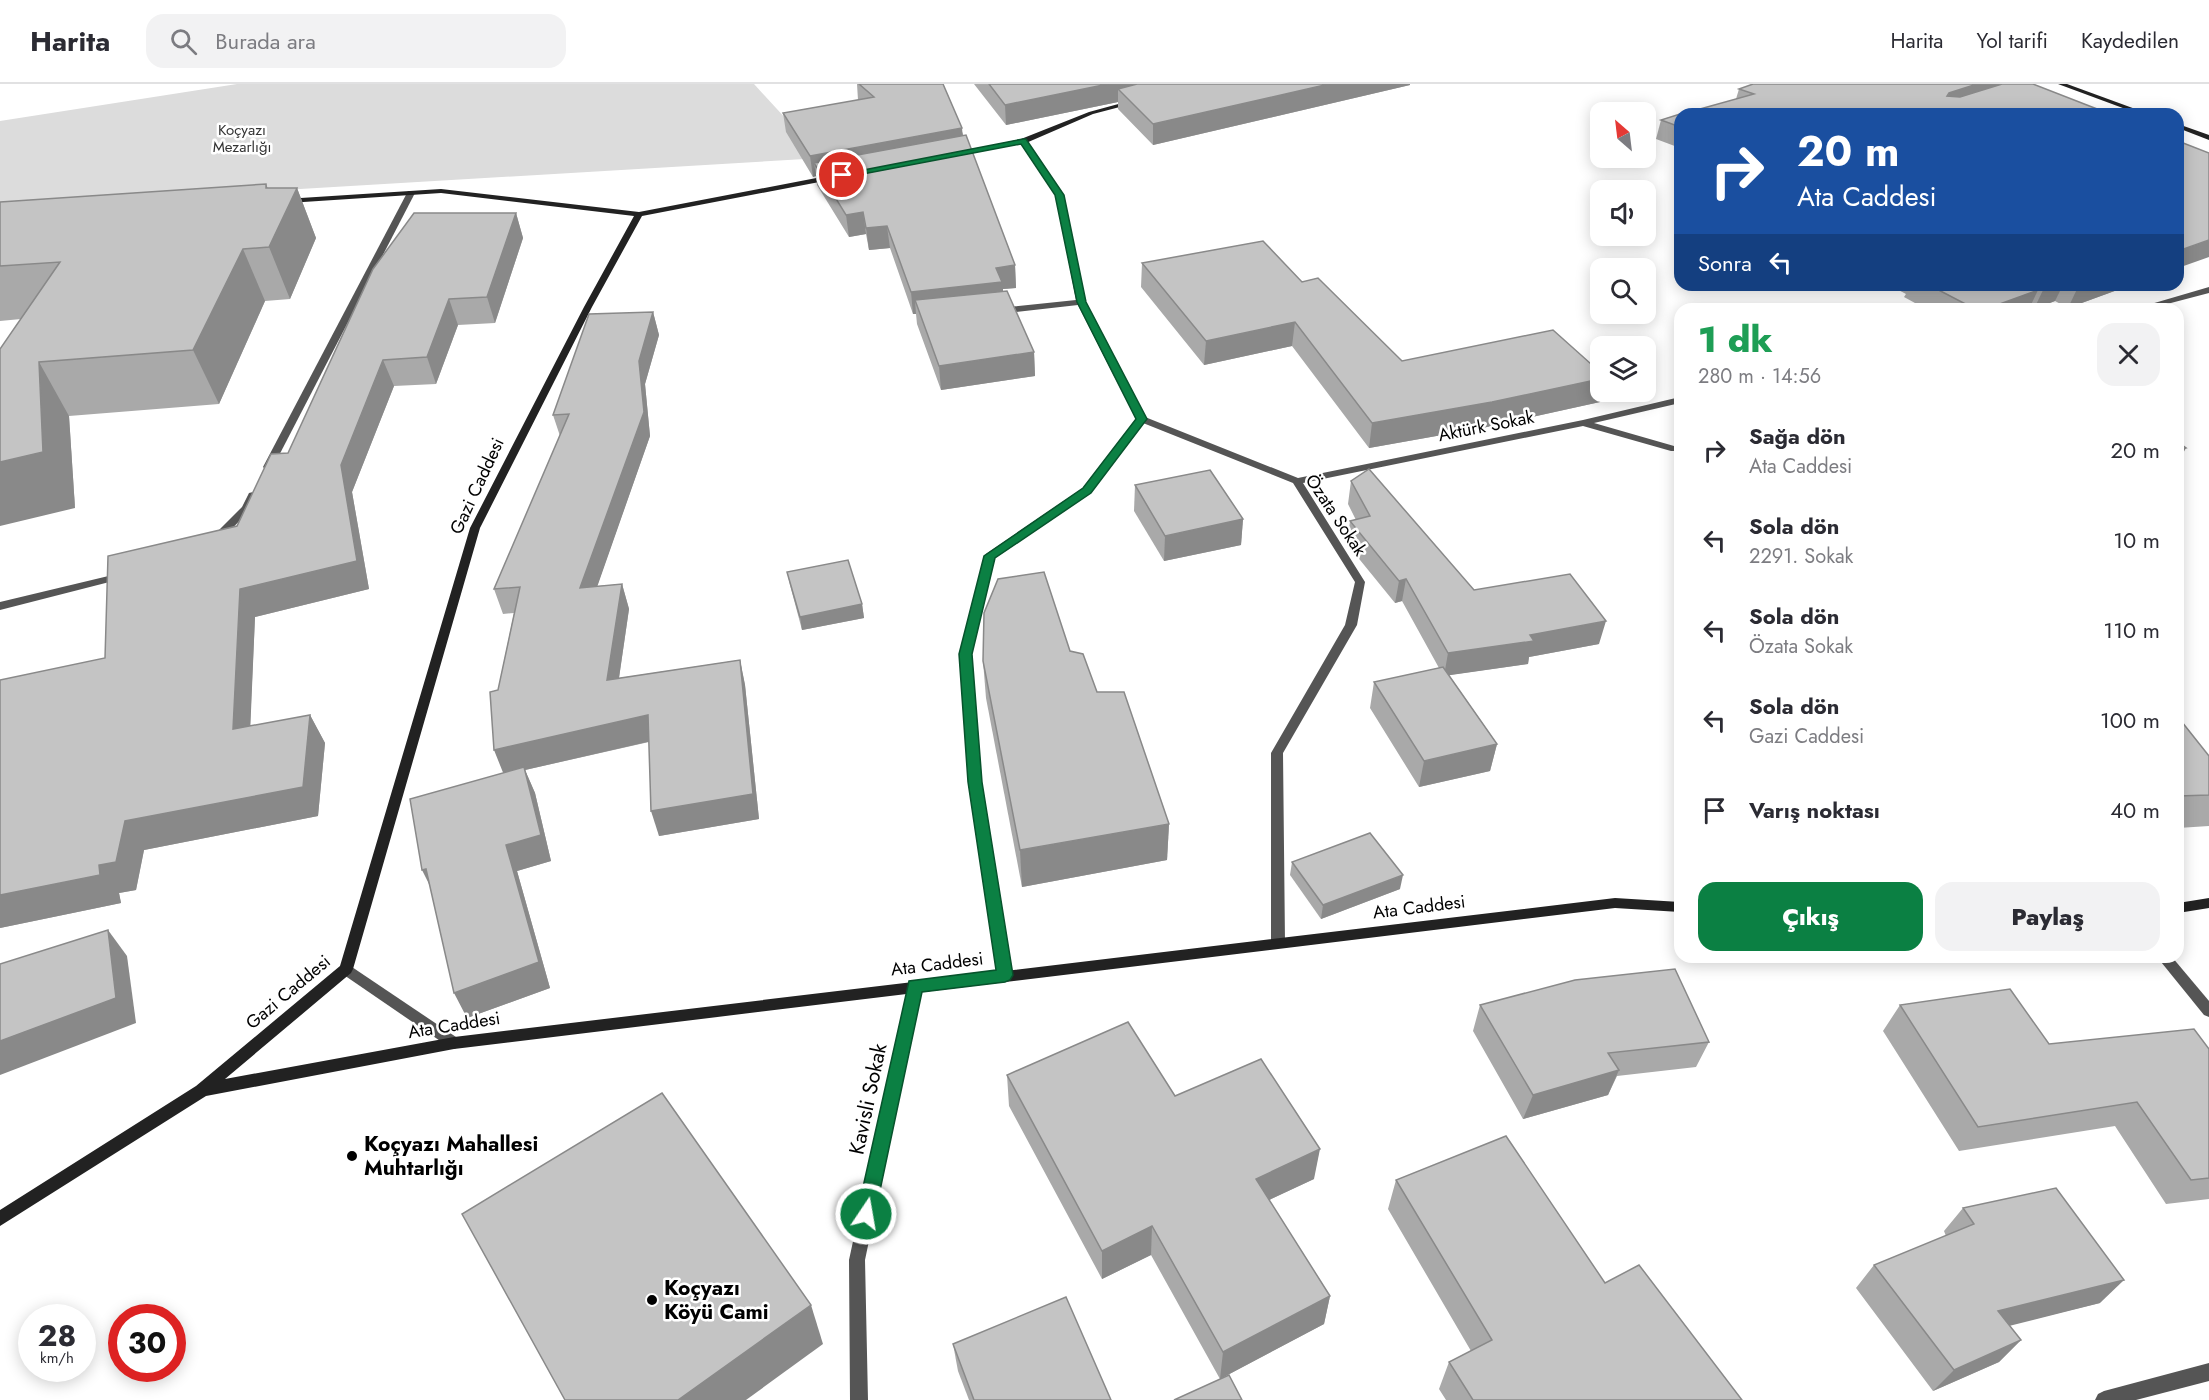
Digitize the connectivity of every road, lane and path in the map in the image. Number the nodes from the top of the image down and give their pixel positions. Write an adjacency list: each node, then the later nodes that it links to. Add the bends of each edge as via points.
1 (2061, 84): 3 (street)
2 (1145, 98): 6 (street, via 1091,113)
3 (2129, 108)
4 (2184, 128): 5 (street)
5 (2209, 138)
6 (1023, 141): 7 (street); 13 (street, via 1060,195)
7 (942, 156)
8 (837, 176): 11 (street)
9 (411, 193): 10 (street); 11 (street, via 441,191); 20 (street)
10 (282, 201)
11 (639, 214): 31 (street, Gazi Caddesi, via 475,528)
12 (2209, 290): 14 (street)
13 (1081, 302): 15 (street); 17 (street)
14 (2160, 303)
15 (986, 312)
16 (1674, 401): 18 (street)
17 (1142, 419): 21 (street, Özata Sokak); 32 (street, via 1087,490 990,556 965,654 975,782)
18 (1583, 423): 19 (street, Aktürk Sokak); 21 (street, Aktürk Sokak)
19 (1674, 449)
20 (262, 477)
21 (1297, 481): 29 (street, Özata Sokak, via 1360,582 1351,625 1277,753)
22 (257, 487): 23 (street, via 246,508)
23 (209, 547)
24 (135, 573): 25 (street)
25 (0, 606)
26 (2209, 903): 28 (street)
27 (1674, 907): 29 (street, Ata Caddesi, via 1615,903)
28 (2184, 907)
29 (1278, 943): 32 (street, Ata Caddesi)
30 (2169, 963): 34 (street)
31 (346, 969): 35 (street); 36 (street, Gazi Caddesi)
32 (1005, 975): 33 (street, Ata Caddesi)
33 (915, 986): 35 (street, Ata Caddesi); 39 (street, Kavisli Sokak, via 857,1260)
34 (2209, 1011)
35 (454, 1043): 36 (street, Ata Caddesi)
36 (201, 1091): 37 (street, Gazi Caddesi)
37 (0, 1219)
38 (2209, 1372): 40 (street)
39 (859, 1400)
40 (2104, 1400)

